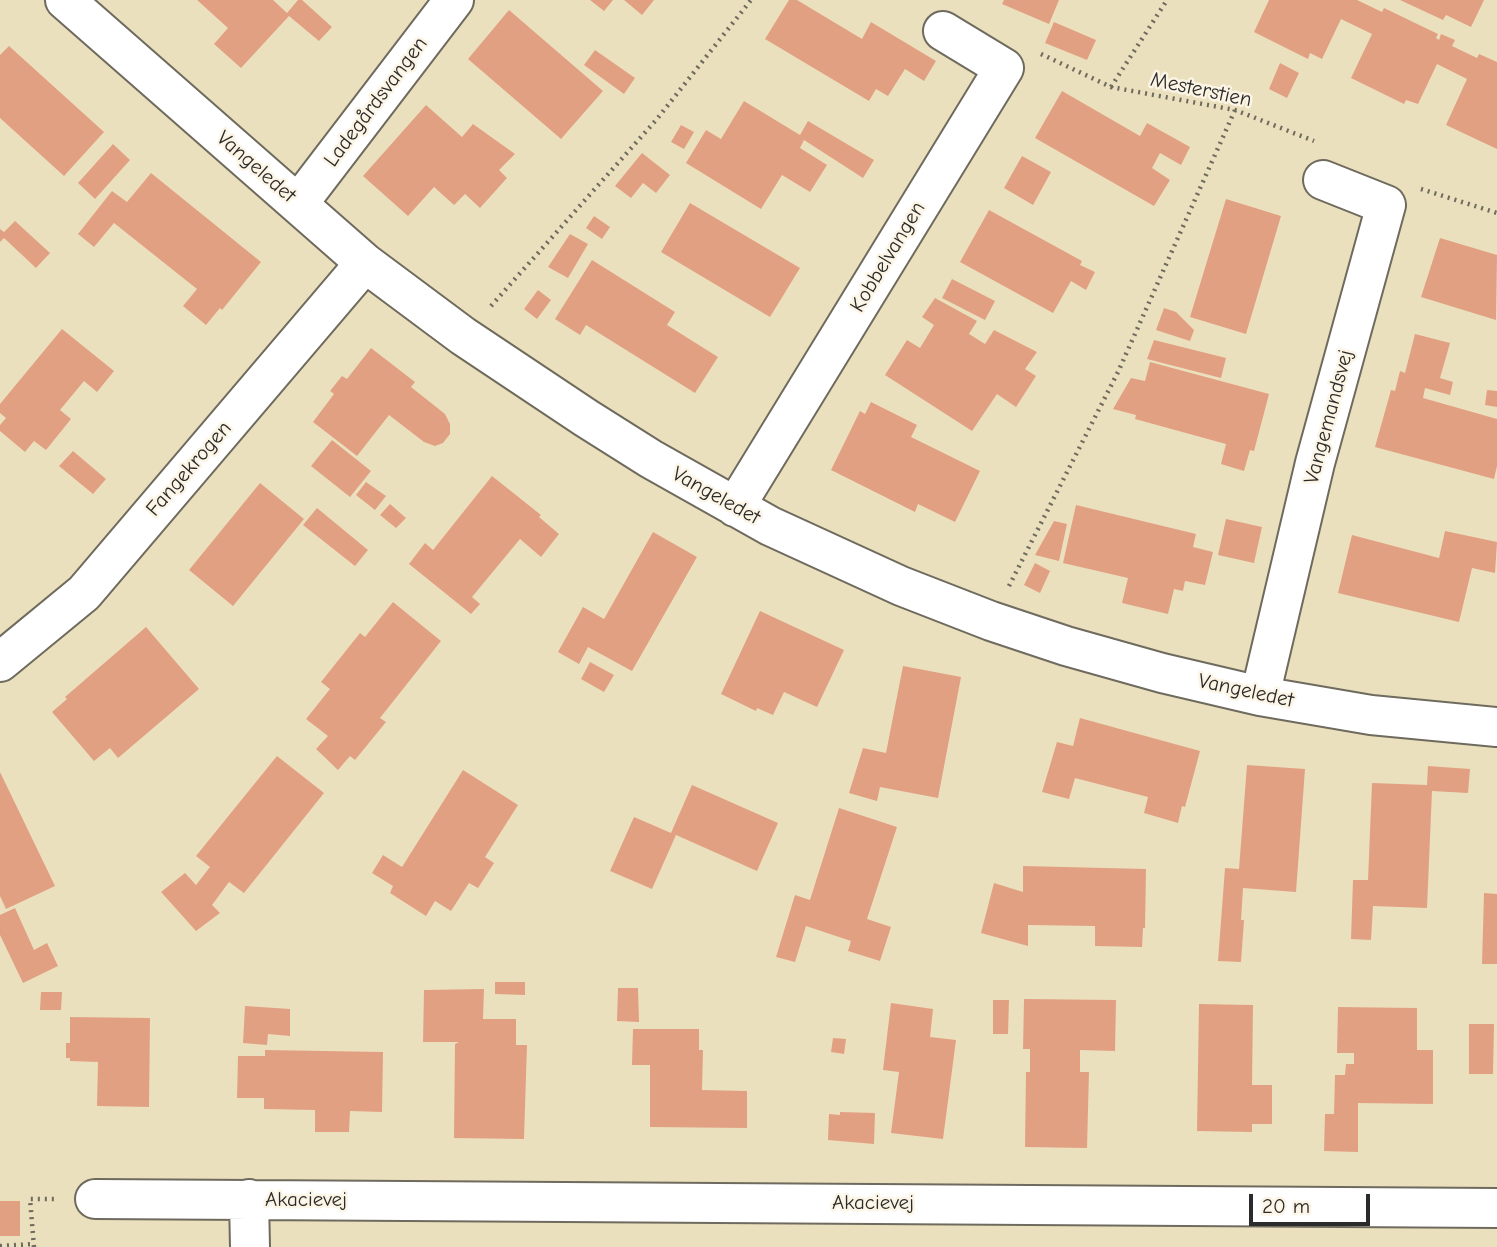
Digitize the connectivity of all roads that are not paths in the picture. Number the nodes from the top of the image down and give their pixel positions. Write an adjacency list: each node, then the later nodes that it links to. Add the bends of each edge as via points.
1 (65, 0): 5 (street, Vangeledet)
2 (454, 0): 5 (street, Ladegårdsvangen)
3 (943, 31): 7 (street, Kobbelvangen, via 1004,68)
4 (1324, 163): 9 (street, Vangemandsvej, via 1386,205 1315,463)
5 (298, 204): 6 (street, Vangeledet)
6 (365, 263): 7 (street, Vangeledet, via 463,336 651,459); 8 (street, Fangekrogen, via 83,593)
7 (735, 507): 9 (street, Vangeledet, via 846,562 991,621 1162,673)
8 (0, 662)
9 (1260, 695): 10 (street, Vangeledet, via 1371,715)
10 (1497, 727)
11 (95, 1199): 12 (street, Akacievej)
12 (249, 1199): 13 (street, Akacievej); 14 (street, Akacievej)
13 (1497, 1208)
14 (250, 1247)

